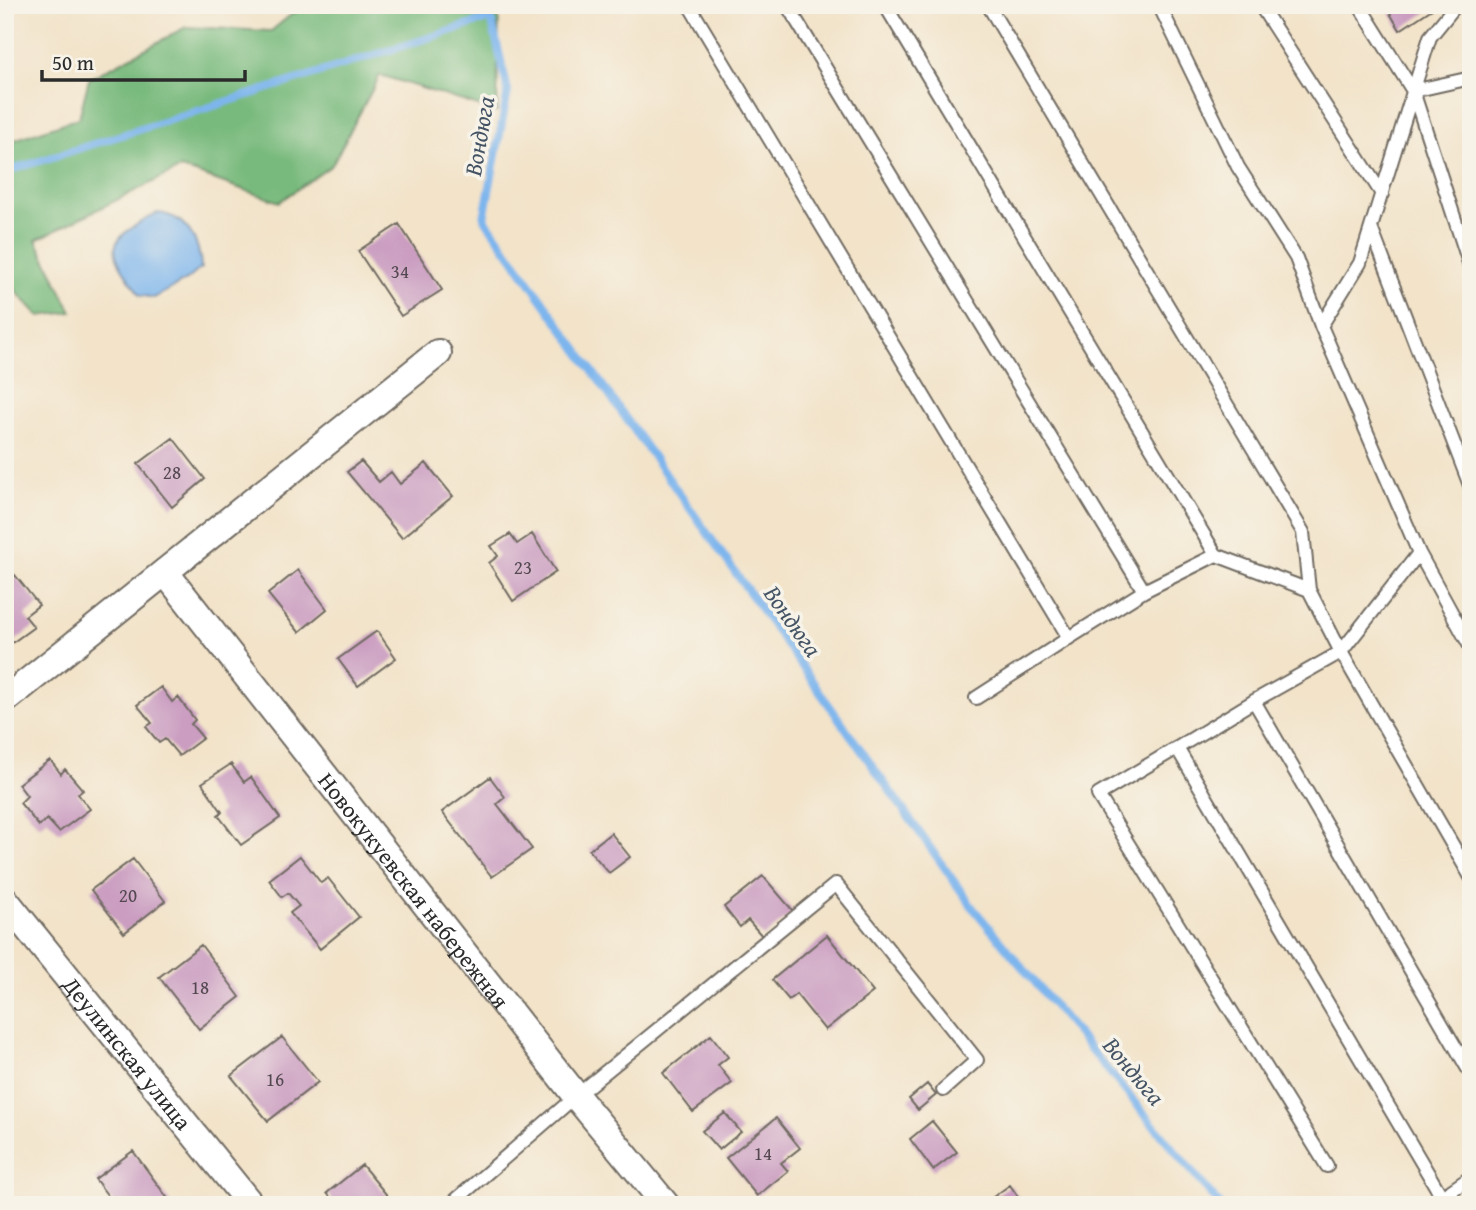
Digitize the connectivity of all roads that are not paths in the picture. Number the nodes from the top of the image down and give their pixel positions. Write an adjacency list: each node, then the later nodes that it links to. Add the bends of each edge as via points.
1 (689, 5): 22 (lane)
2 (787, 5): 21 (lane)
3 (885, 5): 18 (lane)
4 (988, 5): 20 (lane, via 1303,532)
5 (1159, 5): 14 (lane, via 1238,167 1296,258)
6 (1260, 5): 11 (lane)
7 (1359, 5): 10 (lane)
8 (1456, 5): 10 (lane, via 1430,37)
9 (1471, 78): 10 (lane)
10 (1413, 91): 11 (lane); 13 (lane)
11 (1382, 194): 12 (lane)
12 (1371, 228): 14 (lane, via 1360,263); 16 (lane)
13 (1471, 269)
14 (1321, 326): 17 (lane)
15 (438, 353): 19 (street)
16 (1471, 488)
17 (1419, 553): 23 (lane); 24 (lane)
18 (1216, 555): 20 (lane); 21 (lane)
19 (165, 572): 26 (street); 33 (street, Новокукуевская набережная)
20 (1309, 590): 24 (lane)
21 (1144, 591): 22 (lane)
22 (1069, 638): 25 (lane)
23 (1469, 643)
24 (1341, 652): 27 (lane); 29 (lane)
25 (976, 698)
26 (5, 700)
27 (1254, 701): 28 (lane); 31 (lane)
28 (1177, 748): 34 (lane, via 1098,795); 35 (lane, via 1442,1197)
29 (1471, 877)
30 (5, 900): 36 (street, Деулинская улица)
31 (1471, 1074)
32 (943, 1090): 33 (lane, via 977,1059 836,884)
33 (576, 1096): 37 (lane); 38 (street, Новокукуевская набережная)
34 (1327, 1166)
35 (1471, 1177)
36 (251, 1205)
37 (450, 1205)
38 (666, 1205)

